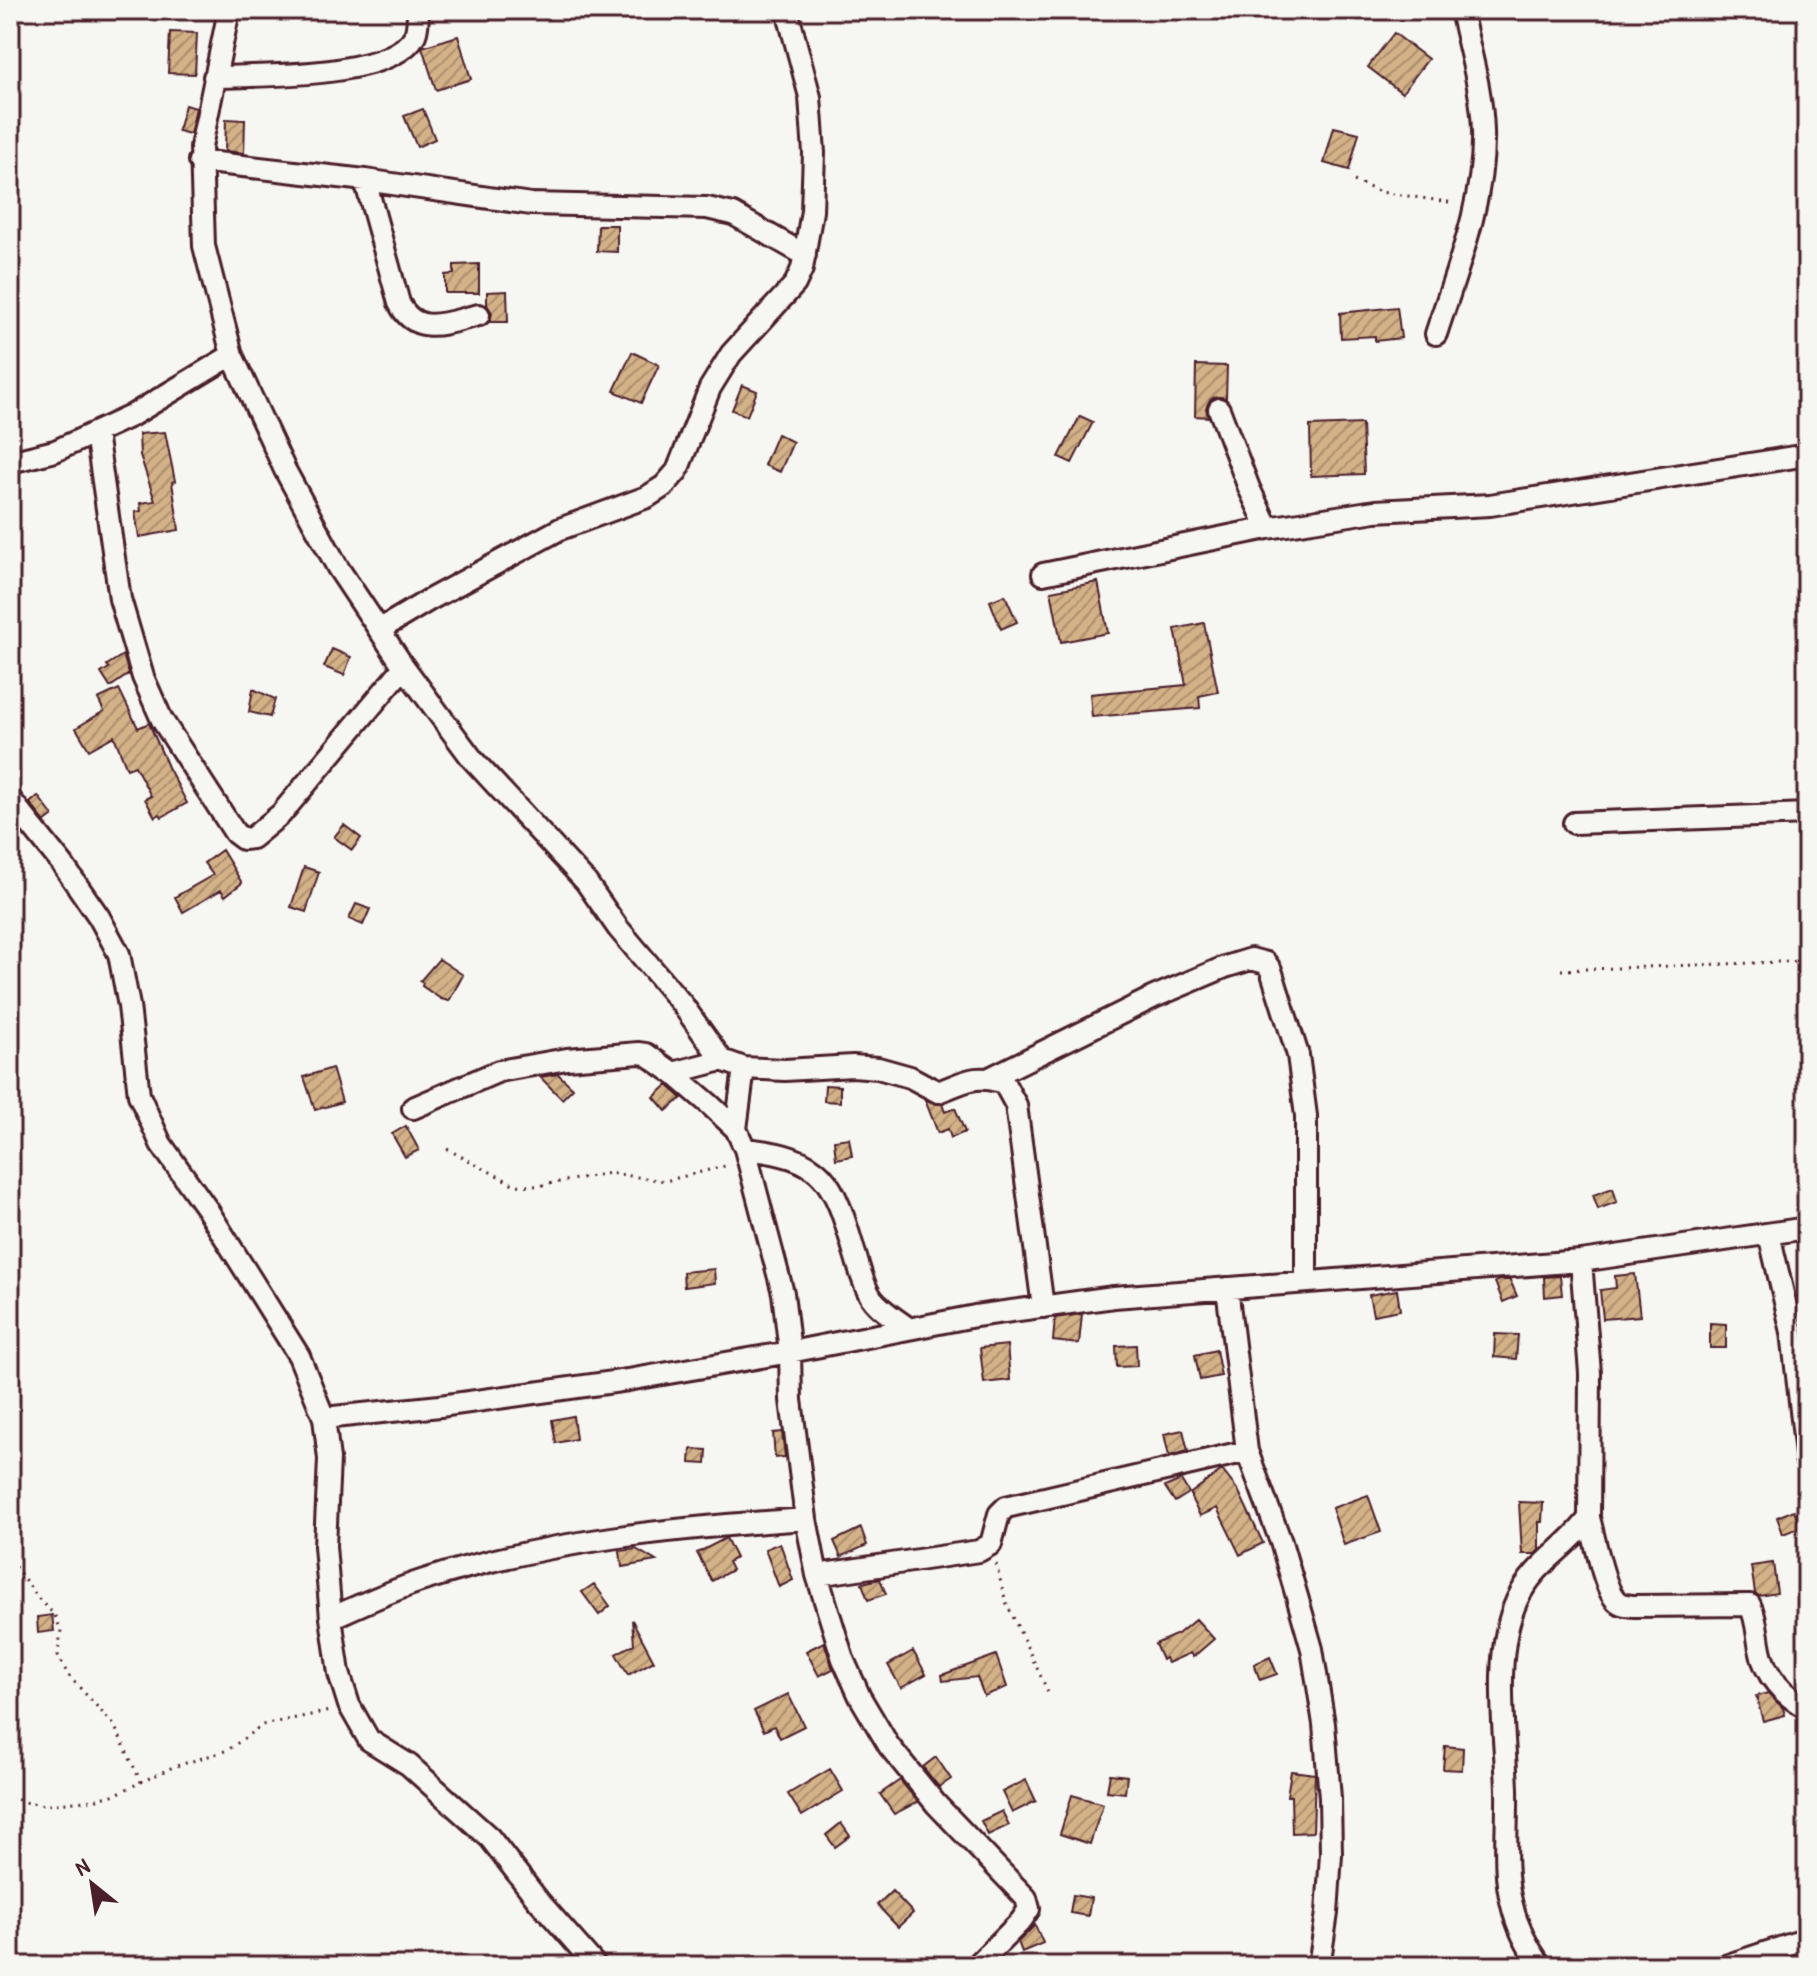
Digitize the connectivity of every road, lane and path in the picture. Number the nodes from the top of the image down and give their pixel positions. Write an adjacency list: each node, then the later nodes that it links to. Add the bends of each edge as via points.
1 (229, 10): 5 (street)
2 (418, 10): 5 (street, via 415,35 380,61 295,75)
3 (787, 10): 10 (street, via 810,97 814,153)
4 (1461, 10): 9 (street, via 1483,128)
5 (214, 77): 6 (street)
6 (199, 161): 7 (street); 13 (street, via 204,246)
7 (365, 180): 10 (street, via 531,204 707,208 733,214); 11 (street, via 405,316 421,325)
8 (1354, 181): 9 (path, via 1380,192)
9 (1475, 205): 12 (street)
10 (805, 255): 20 (street, via 795,284 724,365 677,471 664,486 624,508 560,529)
11 (479, 315)
12 (1436, 334)
13 (232, 355): 15 (street); 20 (street, via 311,522)
14 (1219, 409): 18 (street)
15 (96, 433): 17 (street); 21 (street, via 120,599 143,677 162,720 235,833 252,838 281,814)
16 (1807, 455): 18 (street, via 1490,505 1375,511)
17 (10, 462)
18 (1268, 528): 19 (street)
19 (1043, 574)
20 (379, 630): 21 (street)
21 (404, 667): 27 (street, via 473,760 586,882)
22 (10, 799): 43 (street, via 63,865 119,954 139,1095 161,1144 299,1356)
23 (1807, 814): 24 (street)
24 (1574, 823)
25 (1807, 961): 26 (path)
26 (1561, 970)
27 (722, 1060): 28 (street); 29 (street)
28 (744, 1068): 30 (street, via 878,1068 938,1092 971,1078); 32 (street)
29 (673, 1073): 31 (street, via 639,1053 567,1059 499,1071); 32 (street)
30 (990, 1078): 38 (street, via 1225,967 1251,959 1266,963 1298,1055 1306,1116); 40 (street, via 1004,1083 1016,1105)
31 (413, 1108)
32 (736, 1129): 34 (street)
33 (447, 1149): 34 (path, via 515,1185 537,1186 610,1173 665,1181)
34 (747, 1154): 41 (street, via 792,1156 810,1165 831,1187 863,1283 872,1298); 42 (street, via 783,1293)
35 (1807, 1228): 36 (street)
36 (1769, 1234): 37 (street); 45 (street, via 1792,1332)
37 (1581, 1261): 38 (street); 46 (street, via 1590,1373)
38 (1306, 1280): 39 (street)
39 (1227, 1288): 40 (street); 44 (street)
40 (1043, 1307): 41 (street)
41 (908, 1328): 42 (street)
42 (790, 1352): 43 (street, via 628,1380); 47 (street)
43 (324, 1418): 51 (street)
44 (1247, 1451): 48 (street, via 1006,1507); 60 (street, via 1312,1649 1324,1724 1331,1854)
45 (1807, 1463)
46 (1589, 1518): 54 (street, via 1614,1599 1633,1606 1750,1605 1768,1671 1786,1694); 61 (street, via 1537,1567 1506,1631 1511,1904)
47 (806, 1519): 50 (street); 51 (street, via 701,1526 506,1557 419,1581)
48 (991, 1544): 50 (street, via 963,1555); 52 (path, via 1006,1602)
49 (10, 1560): 55 (path, via 54,1614 61,1630 58,1655 68,1675 114,1725)
50 (817, 1575): 59 (street, via 843,1659 889,1746 1026,1898 1029,1909 1021,1921)
51 (331, 1618): 53 (street)
52 (1050, 1696)
53 (349, 1705): 55 (path, via 262,1725 228,1750); 58 (street, via 369,1740 409,1765 490,1838)
54 (1807, 1708)
55 (141, 1782): 56 (path, via 116,1794 69,1804 23,1802)
56 (10, 1796)
57 (1807, 1939): 62 (street)
58 (596, 1966)
59 (976, 1966)
60 (1319, 1966)
61 (1541, 1966)
62 (1725, 1966)

